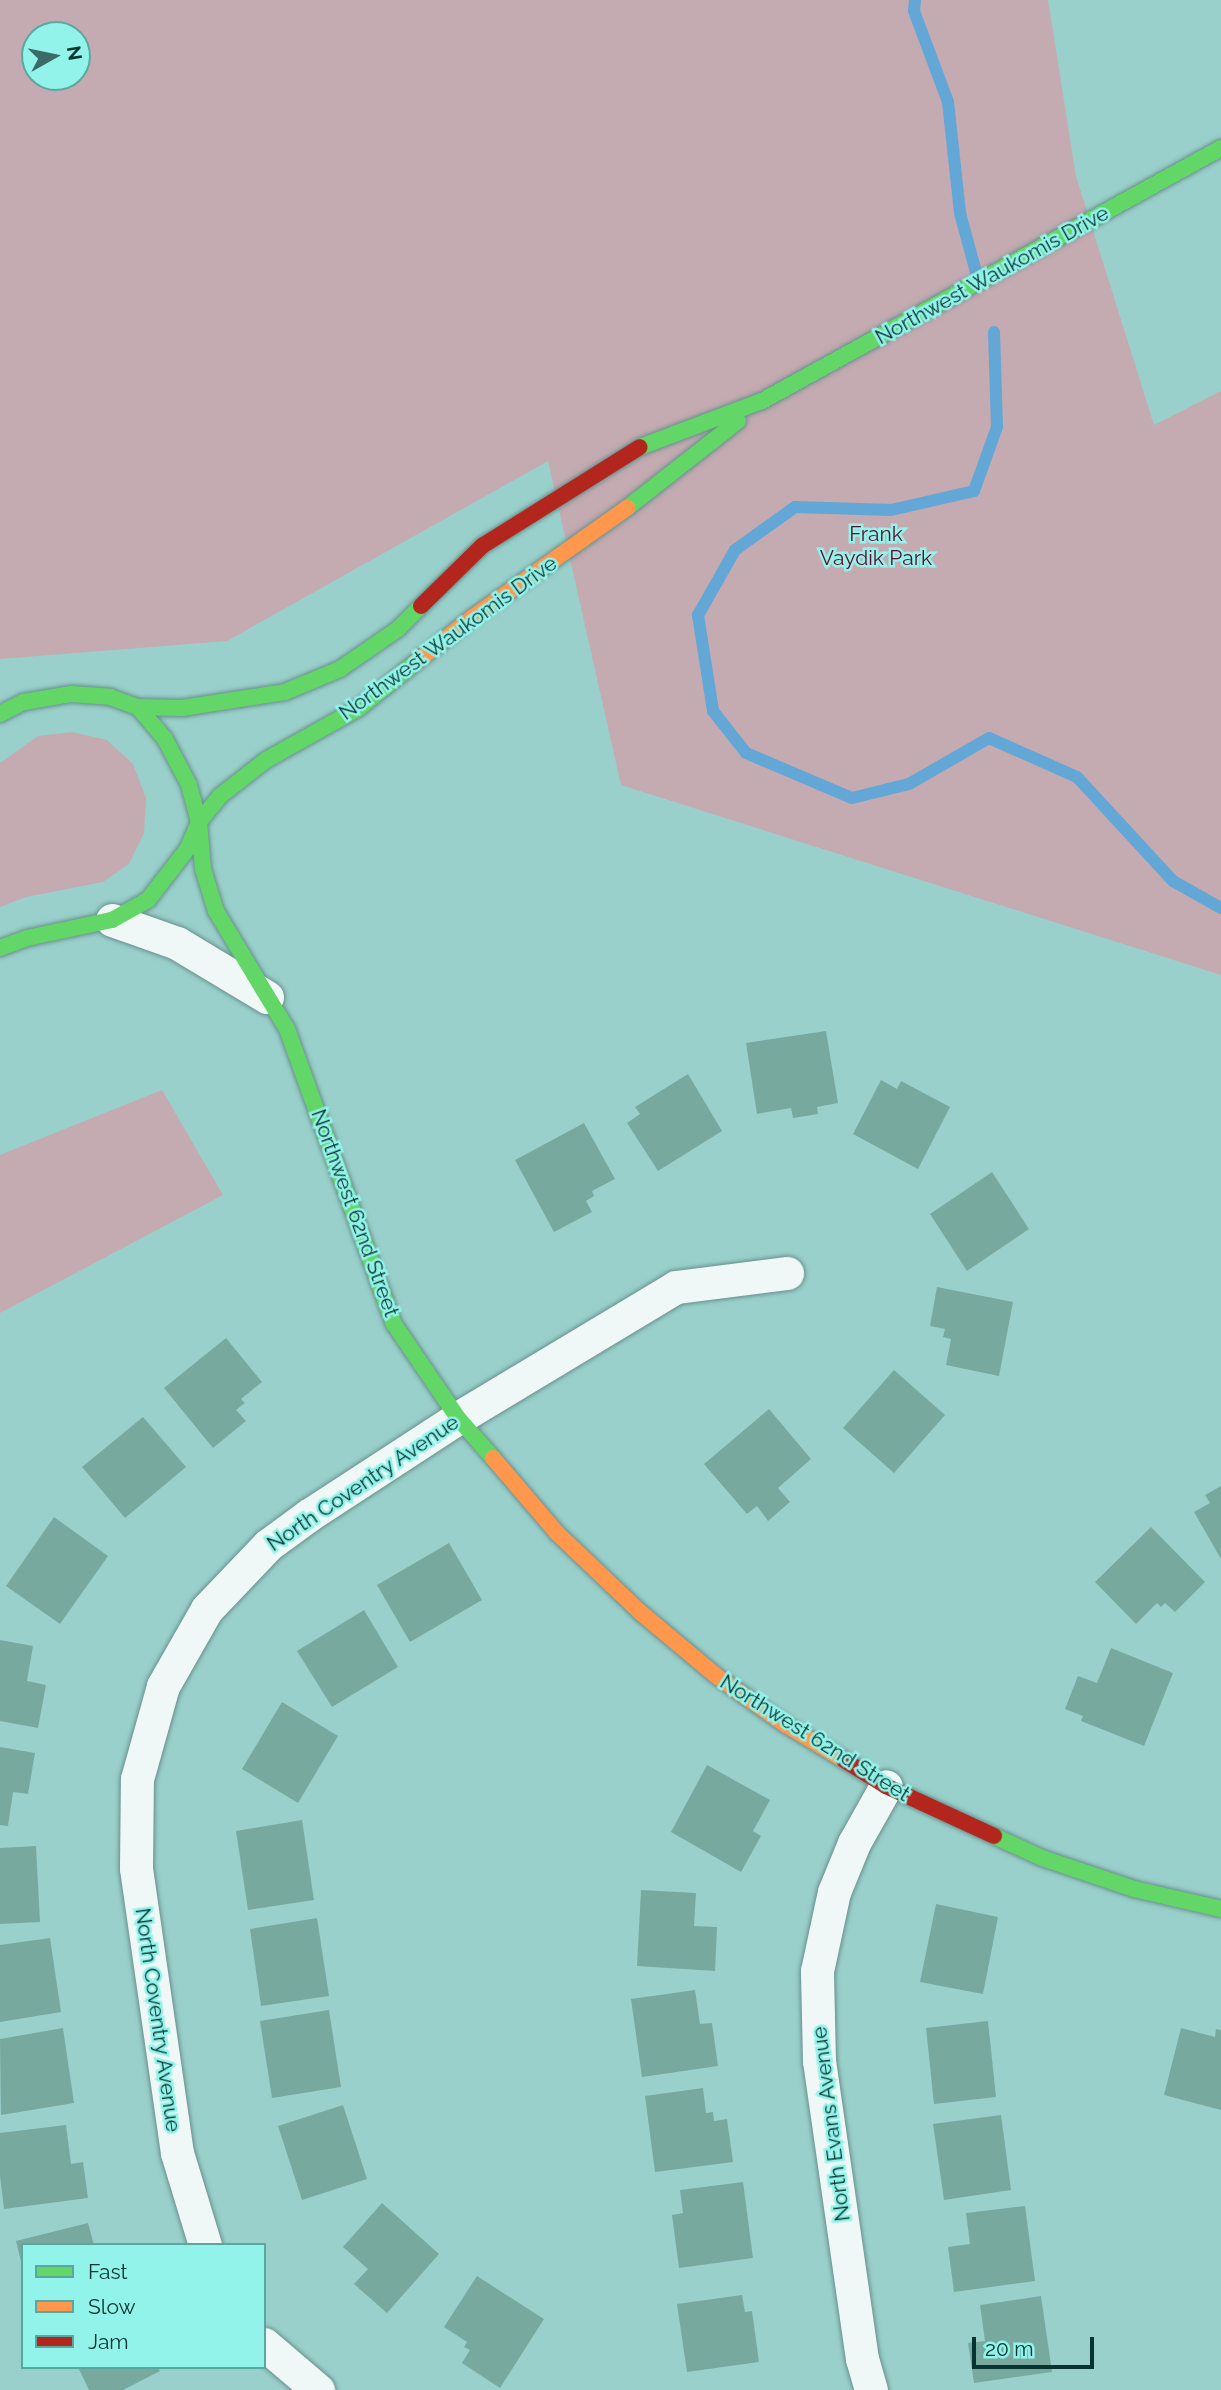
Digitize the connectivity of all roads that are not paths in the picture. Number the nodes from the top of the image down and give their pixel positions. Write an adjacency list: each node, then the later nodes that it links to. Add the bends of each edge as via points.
1 (1221, 148): 2 (main road, Northwest Waukomis Drive)
2 (762, 401): 3 (main road, Northwest Waukomis Drive, via 648,442 565,492 482,546 398,629 340,669 285,692 182,708); 5 (main road, Northwest Waukomis Drive, via 657,486 473,617 359,708 266,760 220,796)
3 (138, 706): 4 (main road, Northwest Waukomis Drive, via 110,697 71,694 24,702); 5 (main road, Northwest 62nd Street, via 165,739 189,785)
4 (0, 714)
5 (199, 822): 6 (main road, Northwest Waukomis Drive, via 188,848 148,900); 8 (main road, Northwest 62nd Street, via 203,869 216,911)
6 (112, 920): 7 (main road, Northwest Waukomis Drive); 8 (street, Northwest 62nd Street, via 177,943)
7 (0, 948)
8 (267, 997): 10 (main road, Northwest 62nd Street, via 305,1071 394,1324)
9 (787, 1273): 10 (street, North Coventry Avenue, via 676,1287)
10 (458, 1418): 11 (main road, Northwest 62nd Street, via 557,1533 640,1612 715,1675); 13 (street, North Coventry Avenue, via 268,1545 207,1609 163,1686 137,1779 136,1868 177,2153)
11 (886, 1786): 12 (main road, Northwest 62nd Street, via 1042,1858 1135,1889); 16 (street, North Evans Avenue, via 854,1843 834,1892 817,1971 819,2061 862,2358)
12 (1221, 1909)
13 (204, 2243)
14 (266, 2346): 15 (street)
15 (318, 2390)
16 (871, 2390)

